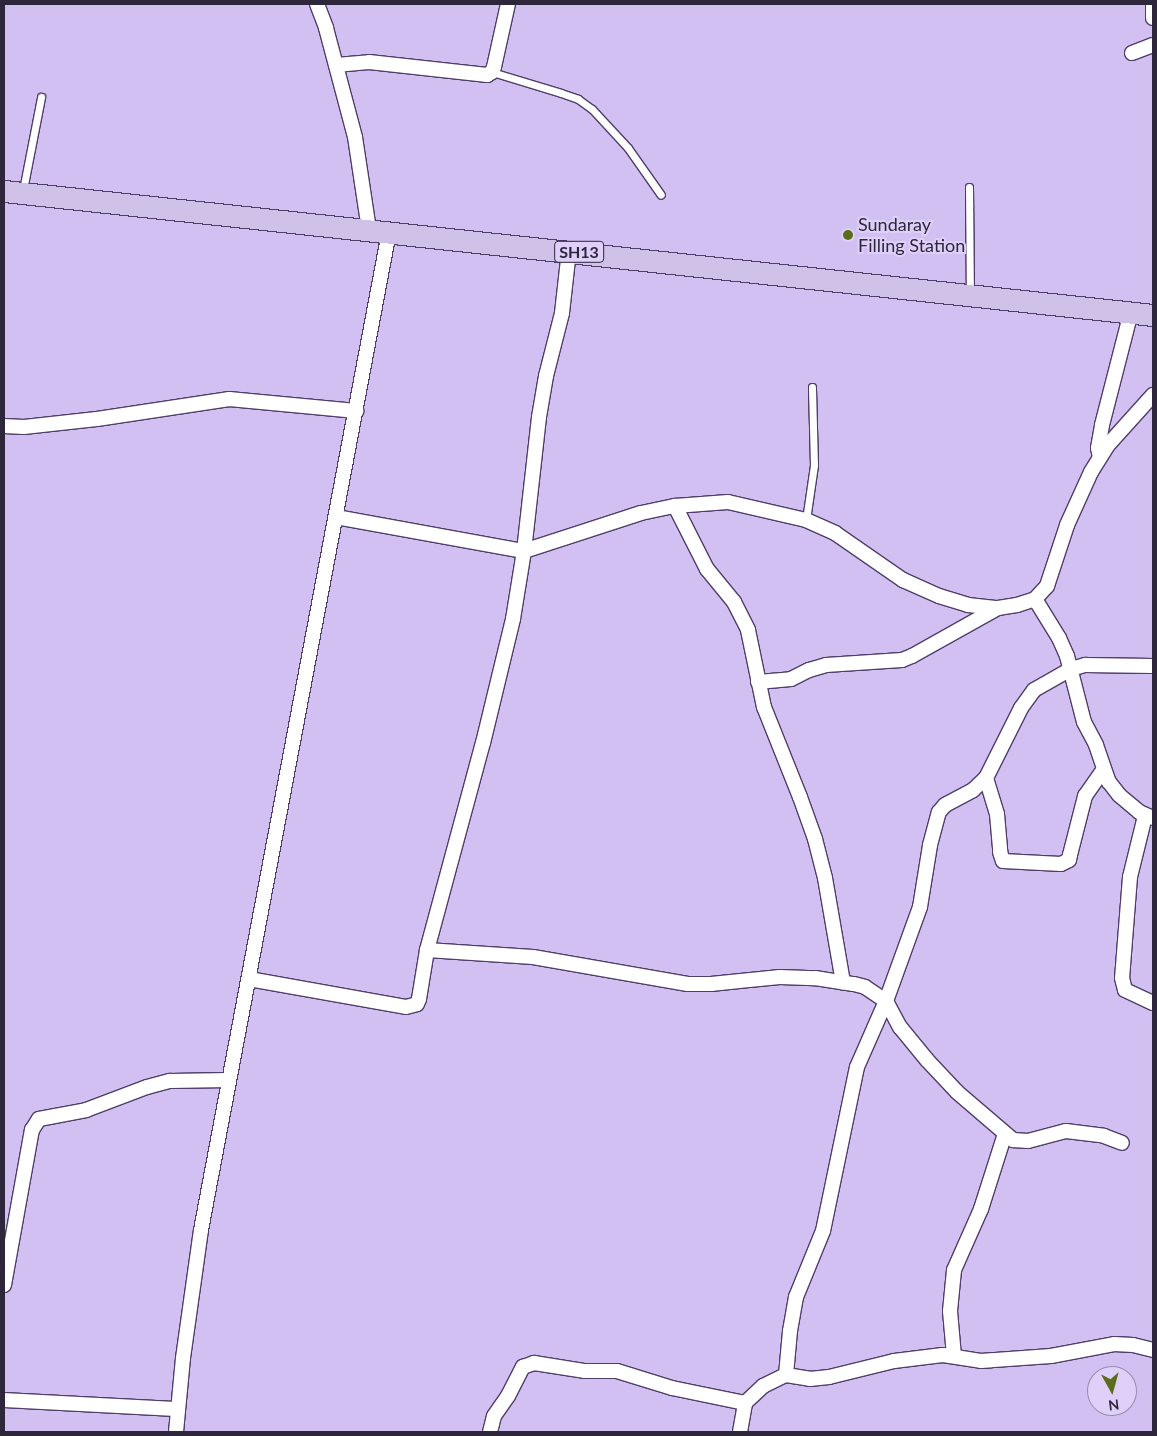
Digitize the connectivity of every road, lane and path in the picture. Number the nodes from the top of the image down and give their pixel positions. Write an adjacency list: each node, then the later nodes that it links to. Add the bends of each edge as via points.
1 (317, 4): 7 (street)
2 (508, 4): 8 (street)
3 (1153, 4): 4 (street)
4 (1153, 18)
5 (1153, 45): 6 (street)
6 (1132, 53)
7 (336, 65): 8 (street, via 368,62 480,75); 13 (street)
8 (492, 72): 12 (lane, via 561,93 592,109 628,148)
9 (41, 97): 11 (lane)
10 (969, 187): 15 (lane)
11 (13, 192): 13 (main road, SH13)
12 (661, 195)
13 (379, 231): 14 (main road, SH13); 20 (street)
14 (569, 252): 15 (main road, SH13); 26 (street, via 562,313 539,417)
15 (970, 295): 16 (main road, SH13)
16 (1131, 312): 17 (main road, SH13); 22 (street, via 1102,424 1098,448)
17 (1153, 315)
18 (812, 388): 25 (lane, via 814,465)
19 (1153, 395): 22 (street, via 1128,420)
20 (356, 411): 21 (street, via 229,399 84,420); 24 (street)
21 (4, 426)
22 (1100, 457): 27 (street, via 1067,525 1047,586)
23 (675, 506): 25 (street, via 728,502); 26 (street, via 641,513); 31 (street, via 707,569 743,618 754,653)
24 (336, 518): 26 (street); 36 (street)
25 (806, 520): 28 (street, via 834,533 904,580 930,592 968,605)
26 (524, 551): 35 (street, via 506,649)
27 (1034, 599): 28 (street); 30 (street, via 1059,638)
28 (998, 608): 31 (street, via 902,660 826,666 791,679)
29 (1153, 666): 30 (street, via 1097,664)
30 (1071, 669): 32 (street, via 1084,722); 33 (street, via 1034,690 1028,697)
31 (758, 682): 37 (street, via 769,722 815,839)
32 (1104, 769): 33 (street, via 1085,796 1069,860 1061,864 1003,861 997,814); 34 (street, via 1119,795)
33 (986, 778): 38 (street, via 973,790 945,804 939,812 920,907)
34 (1149, 817): 39 (street, via 1130,877 1122,978 1125,990)
35 (427, 950): 36 (street, via 419,999 412,1007); 37 (street, via 533,957 688,984 780,977)
36 (249, 979): 40 (street)
37 (843, 982): 38 (street, via 865,987)
38 (886, 1001): 41 (street, via 900,1027 926,1060); 46 (street, via 857,1067 823,1230 796,1296)
39 (1153, 1003)
40 (229, 1080): 43 (street, via 170,1082 147,1087 86,1110 39,1119 32,1130); 49 (street, via 201,1230)
41 (1005, 1134): 42 (street, via 1020,1142 1066,1131 1084,1132); 45 (street, via 977,1218 954,1270 950,1311)
42 (1122, 1143)
43 (4, 1278)
44 (1153, 1350): 45 (street, via 1114,1344 1020,1359 981,1361)
45 (954, 1356): 46 (street, via 894,1361 829,1377 810,1379)
46 (786, 1375): 48 (street, via 763,1386)
47 (4, 1400): 49 (street)
48 (745, 1402): 51 (street, via 672,1388 617,1371 528,1364 523,1367 494,1416); 52 (street)
49 (178, 1409): 50 (street)
50 (176, 1432)
51 (490, 1432)
52 (740, 1432)

